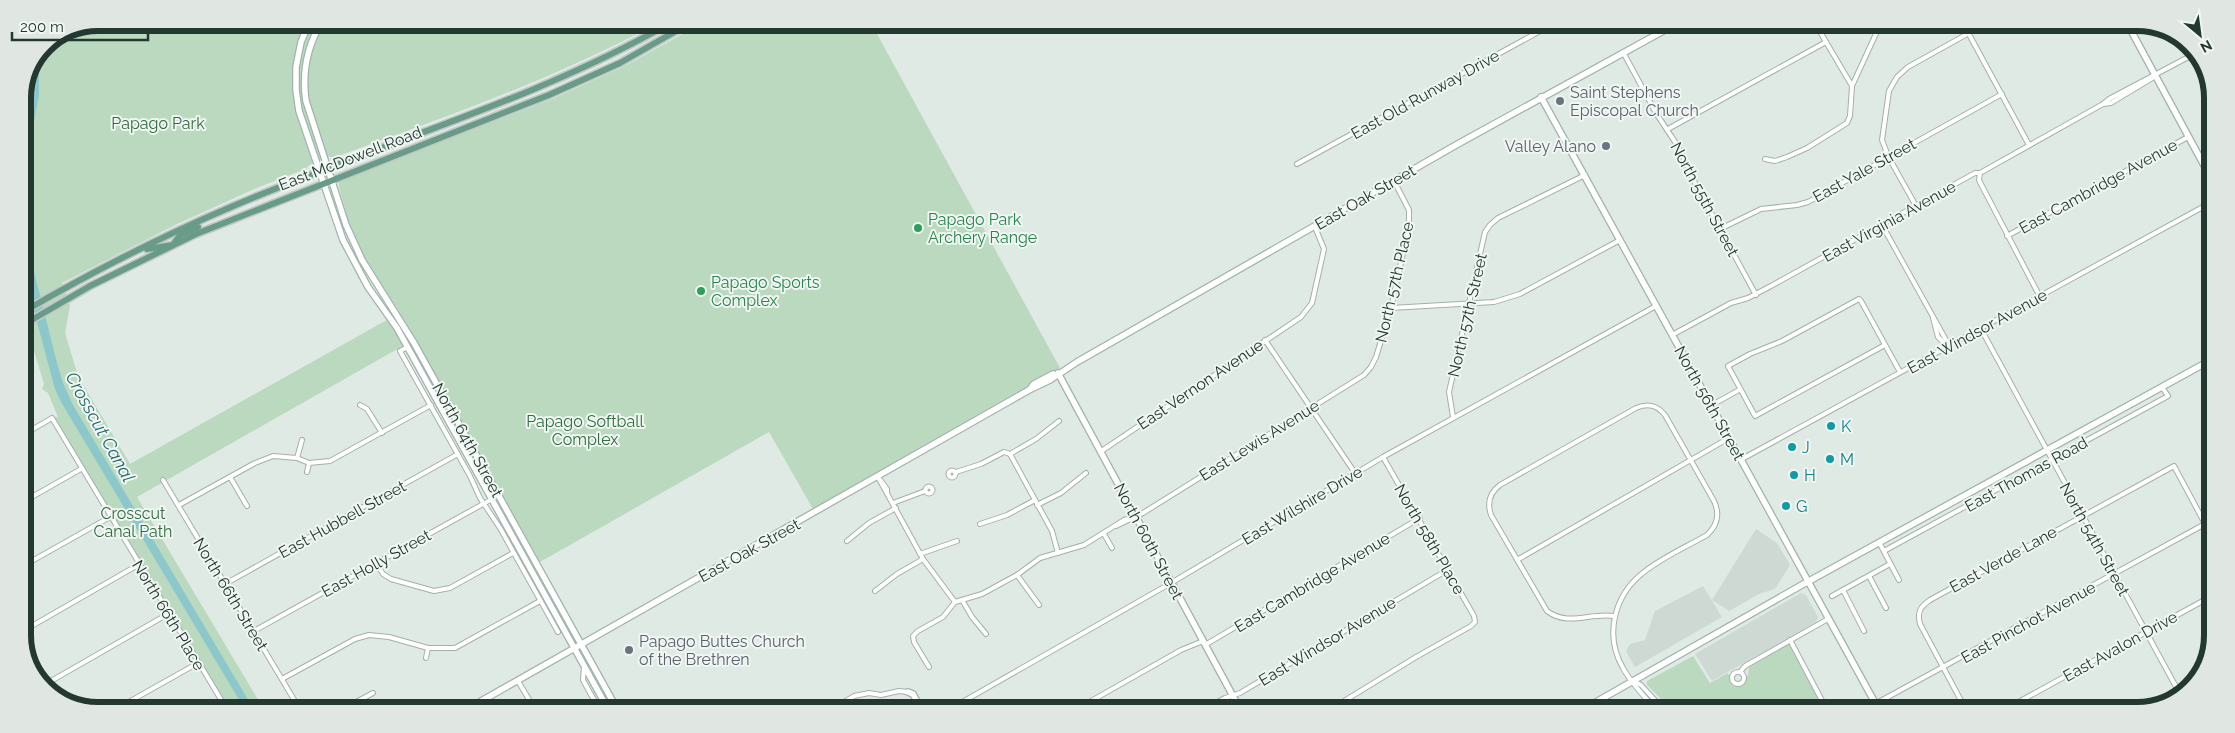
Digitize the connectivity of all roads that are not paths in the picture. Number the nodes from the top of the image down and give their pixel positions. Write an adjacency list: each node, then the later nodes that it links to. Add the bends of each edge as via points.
1 (306, 31): 26 (main road, North 64th Street, via 297,57 296,90 299,111)
2 (318, 31): 25 (main road, North 64th Street, via 310,49 304,88)
3 (657, 31): 25 (main road, East McDowell Road, via 557,80)
4 (676, 31): 29 (main road, East McDowell Road, via 620,63 549,96)
5 (1540, 31): 23 (street, East Old Runway Drive)
6 (1661, 31): 12 (main road, East Oak Street)
7 (1820, 31): 11 (street)
8 (1877, 31): 15 (street)
9 (2131, 31): 14 (main road)
10 (1969, 33): 16 (street); 21 (street, via 1912,64 1897,77 1889,91 1882,133)
11 (1826, 42): 15 (street); 18 (street)
12 (1623, 52): 17 (main road, East Oak Street); 18 (street, North 55th Street)
13 (2184, 60): 14 (street, East Virginia Avenue)
14 (2155, 76): 19 (main road); 20 (street, East Virginia Avenue, via 2111,103)
15 (1852, 86): 22 (street, via 1850,116 1846,123 1787,157 1775,162)
16 (2002, 94): 20 (street); 21 (street, East Yale Street)
17 (1541, 97): 28 (main road, North 56th Street); 30 (main road, East Oak Street)
18 (1668, 130): 37 (street, North 55th Street)
19 (2188, 137): 24 (main road); 38 (street, East Cambridge Avenue)
20 (2029, 145): 27 (street, East Virginia Avenue)
21 (1888, 156): 32 (street); 37 (street, East Yale Street, via 1803,204 1761,209)
22 (1765, 159)
23 (1297, 164)
24 (2204, 166)
25 (327, 169): 26 (main road, East McDowell Road); 29 (main road, North 64th Street)
26 (319, 172): 31 (main road, North 64th Street); 34 (main road, East McDowell Road)
27 (1980, 173): 32 (street, East Virginia Avenue); 38 (street, via 1979,180)
28 (1585, 175): 39 (main road, North 56th Street); 46 (street, North 57th Street, via 1490,225)
29 (331, 179): 31 (main road, East McDowell Road); 42 (main road, North 64th Street, via 348,231)
30 (1394, 181): 36 (main road, East Oak Street); 49 (street, North 57th Place, via 1409,210 1409,226)
31 (323, 183): 40 (main road, East McDowell Road); 43 (main road, North 64th Street, via 343,240)
32 (1916, 206): 35 (street, East Virginia Avenue)
33 (2204, 206): 45 (street, East Windsor Avenue)
34 (215, 214): 40 (main road, via 180,235); 41 (main road, East McDowell Road)
35 (1882, 225): 44 (street, East Virginia Avenue); 56 (street, via 1933,318 1938,337)
36 (1315, 227): 53 (street, East Vernon Avenue, via 1324,249 1312,303 1301,317); 60 (main road, East Oak Street)
37 (1720, 229): 44 (street, North 55th Street)
38 (2007, 236): 45 (street)
39 (1620, 240): 46 (street, via 1520,294 1494,302); 47 (main road, North 56th Street)
40 (173, 245): 41 (main road); 50 (main road, East McDowell Road)
41 (128, 255): 48 (main road, East McDowell Road)
42 (371, 277): 43 (main road); 92 (main road, North 64th Street, via 408,332)
43 (364, 281): 55 (main road, North 64th Street)
44 (1756, 295): 52 (street, East Virginia Avenue, via 1731,303)
45 (2040, 296): 51 (street, East Windsor Avenue)
46 (1470, 304): 49 (street); 67 (street, North 57th Street, via 1449,392)
47 (1656, 306): 52 (main road, North 56th Street); 67 (street, East Wilshire Drive)
48 (31, 308)
49 (1391, 308): 57 (street, North 57th Place)
50 (31, 320)
51 (1981, 329): 56 (street, East Windsor Avenue); 73 (street, North 54th Street)
52 (1672, 335): 65 (main road, North 56th Street)
53 (1265, 340): 66 (street); 74 (street, East Vernon Avenue)
54 (1885, 345): 59 (street); 62 (street, via 1755,416); 62 (street, via 1859,299 1728,366)
55 (408, 347): 64 (street, North 64th Street, via 400,351); 94 (main road, North 64th Street)
56 (1948, 347): 59 (street, East Windsor Avenue)
57 (1376, 357): 66 (street, East Lewis Avenue, via 1364,374)
58 (2204, 364): 61 (main road, East Thomas Road)
59 (1900, 372): 79 (street, East Windsor Avenue)
60 (1058, 373): 74 (main road, North 60th Street); 89 (main road, East Oak Street)
61 (2162, 387): 73 (main road, East Thomas Road); 81 (street, East Thomas Road, via 2168,396)
62 (1739, 390): 65 (street)
63 (360, 405): 70 (street, via 367,409)
64 (431, 406): 70 (street); 75 (street, North 64th Street)
65 (1712, 406): 71 (main road, North 56th Street)
66 (1310, 408): 87 (street); 104 (street, East Lewis Avenue)
67 (1454, 417): 77 (street, East Wilshire Drive)
68 (1059, 421): 76 (street)
69 (31, 430): 83 (street, North 66th Place, via 52,418)
70 (382, 433): 82 (street, via 330,461)
71 (1730, 438): 79 (main road, North 56th Street); 80 (street)
72 (302, 440): 78 (street)
73 (2047, 450): 81 (street, North 54th Street); 112 (main road, East Thomas Road)
74 (1100, 452): 104 (main road, North 60th Street)
75 (458, 454): 97 (street, North 64th Street); 131 (street, East Hubbell Street)
76 (1010, 454): 85 (street, via 1004,452); 95 (street)
77 (1383, 457): 87 (street, East Wilshire Drive); 105 (street, North 58th Place)
78 (297, 458): 82 (street); 88 (street, via 273,456)
79 (1742, 459): 129 (main road, North 56th Street)
80 (1691, 460): 119 (street); 119 (street, via 1665,415 1656,407 1646,405 1500,485 1489,500 1491,515); 142 (street, via 1716,505 1717,520 1707,535 1636,579)
81 (2052, 460): 102 (street, North 54th Street); 114 (street, East Thomas Road)
82 (309, 463): 84 (street)
83 (81, 469): 93 (street); 103 (street, North 66th Place)
84 (307, 472)
85 (956, 472)
86 (1086, 473): 99 (street)
87 (1355, 473): 130 (street, East Wilshire Drive)
88 (230, 477): 98 (street); 100 (street)
89 (878, 477): 96 (street); 152 (main road, East Oak Street)
90 (163, 480): 98 (street, North 66th Street)
91 (925, 491): 96 (street)
92 (499, 495): 94 (street, East Holly Street); 152 (main road, North 64th Street)
93 (31, 497)
94 (492, 499): 97 (street, East Holly Street); 154 (main road, North 64th Street)
95 (1035, 500): 99 (street); 107 (street, via 1007,515)
96 (893, 503): 101 (street)
97 (484, 504): 115 (street, North 64th Street); 121 (street, East Holly Street)
98 (179, 505): 131 (street, North 66th Street)
99 (1037, 505): 117 (street, via 1052,532)
100 (247, 506)
101 (896, 508): 110 (street, via 869,523); 116 (street)
102 (2082, 515): 106 (street, East Verde Lane, via 2174,466); 125 (street, North 54th Street); 159 (street, East Verde Lane, via 1921,607 1918,615 1920,624)
103 (110, 517): 120 (street); 123 (street, North 66th Place)
104 (1136, 517): 109 (street, East Lewis Avenue); 130 (main road, North 60th Street)
105 (1420, 518): 124 (street, North 58th Place); 151 (street, East Cambridge Avenue)
106 (2204, 522)
107 (980, 524)
108 (2204, 525): 125 (street, East Pinchot Avenue)
109 (1104, 534): 113 (street); 117 (street, East Lewis Avenue)
110 (847, 541)
111 (957, 541): 116 (street)
112 (1879, 542): 114 (street); 129 (main road, East Thomas Road)
113 (1112, 548)
114 (1884, 551): 122 (street)
115 (514, 553): 121 (street, via 439,591 386,577); 137 (street, North 64th Street)
116 (920, 554): 118 (street)
117 (1058, 554): 126 (street, East Lewis Avenue, via 1040,558)
118 (923, 559): 133 (street); 138 (street)
119 (1517, 560): 142 (street, via 1550,613 1563,619)
120 (31, 561)
121 (376, 563): 145 (street, East Holly Street)
122 (1890, 564): 127 (street); 128 (street)
123 (138, 565): 141 (street, North 66th Place); 144 (street)
124 (1448, 570): 168 (street, East Windsor Avenue); 185 (street, North 58th Place, via 1475,622)
125 (2115, 574): 148 (street, North 54th Street); 159 (street, East Pinchot Avenue)
126 (1016, 575): 135 (street, East Lewis Avenue, via 982,594); 139 (street)
127 (1869, 576): 132 (street); 140 (street)
128 (1899, 580)
129 (1807, 582): 143 (main road, North 56th Street); 164 (main road, East Thomas Road)
130 (1171, 583): 151 (main road, North 60th Street); 181 (street, East Wilshire Drive)
131 (225, 584): 145 (street, North 66th Street)
132 (1843, 590): 134 (street); 147 (street)
133 (874, 591)
134 (1832, 596)
135 (962, 600): 138 (street, East Lewis Avenue); 149 (street)
136 (2204, 600): 148 (street, East Avalon Drive)
137 (540, 601): 146 (street, North 64th Street); 153 (street, via 455,648)
138 (955, 602): 158 (street, via 943,617 914,636 914,642)
139 (1038, 604)
140 (1886, 608)
141 (168, 614): 156 (street, North 66th Place); 162 (street)
142 (1614, 616): 164 (street, via 1616,654)
143 (1828, 619): 150 (street); 191 (main road, North 56th Street)
144 (31, 626)
145 (254, 631): 161 (street, North 66th Street)
146 (558, 632)
147 (1864, 632)
148 (2146, 632): 165 (street, North 54th Street); 194 (street, East Avalon Drive)
149 (986, 634)
150 (1790, 640): 160 (street); 190 (street)
151 (1204, 643): 168 (main road, North 60th Street); 182 (street, East Cambridge Avenue, via 1181,650)
152 (582, 644): 154 (main road, East Oak Street); 178 (main road, North 64th Street)
153 (428, 648): 155 (street); 161 (street, via 378,635 364,636)
154 (575, 648): 157 (main road, North 64th Street); 163 (main road, East Oak Street)
155 (426, 658)
156 (198, 663): 170 (street); 171 (street, North 66th Place)
157 (584, 664): 176 (street, North 64th Street, via 583,677); 177 (main road, North 64th Street)
158 (929, 666)
159 (1943, 668): 192 (street, East Pinchot Avenue); 193 (street)
160 (1740, 672)
161 (282, 679): 172 (street, North 66th Street)
162 (50, 681)
163 (518, 681): 174 (main road, East Oak Street); 175 (street)
164 (1633, 681): 169 (main road, East Thomas Road); 188 (street); 189 (street)
165 (2177, 689)
166 (908, 692): 179 (street, via 868,693); 180 (main road)
167 (373, 693): 173 (street)
168 (1232, 696): 183 (street, East Windsor Avenue); 184 (main road, North 60th Street)
169 (1602, 698): 186 (main road, East Thomas Road); 187 (street)
170 (129, 702)
171 (222, 702)
172 (295, 702)
173 (356, 702)
174 (480, 702)
175 (530, 702)
176 (596, 702)
177 (605, 702)
178 (614, 702)
179 (844, 702)
180 (917, 702)
181 (962, 702)
182 (1089, 702)
183 (1220, 702)
184 (1236, 702)
185 (1344, 702)
186 (1595, 702)
187 (1604, 702)
188 (1650, 702)
189 (1657, 702)
190 (1823, 702)
191 (1874, 702)
192 (1885, 702)
193 (1962, 702)
194 (2019, 702)

